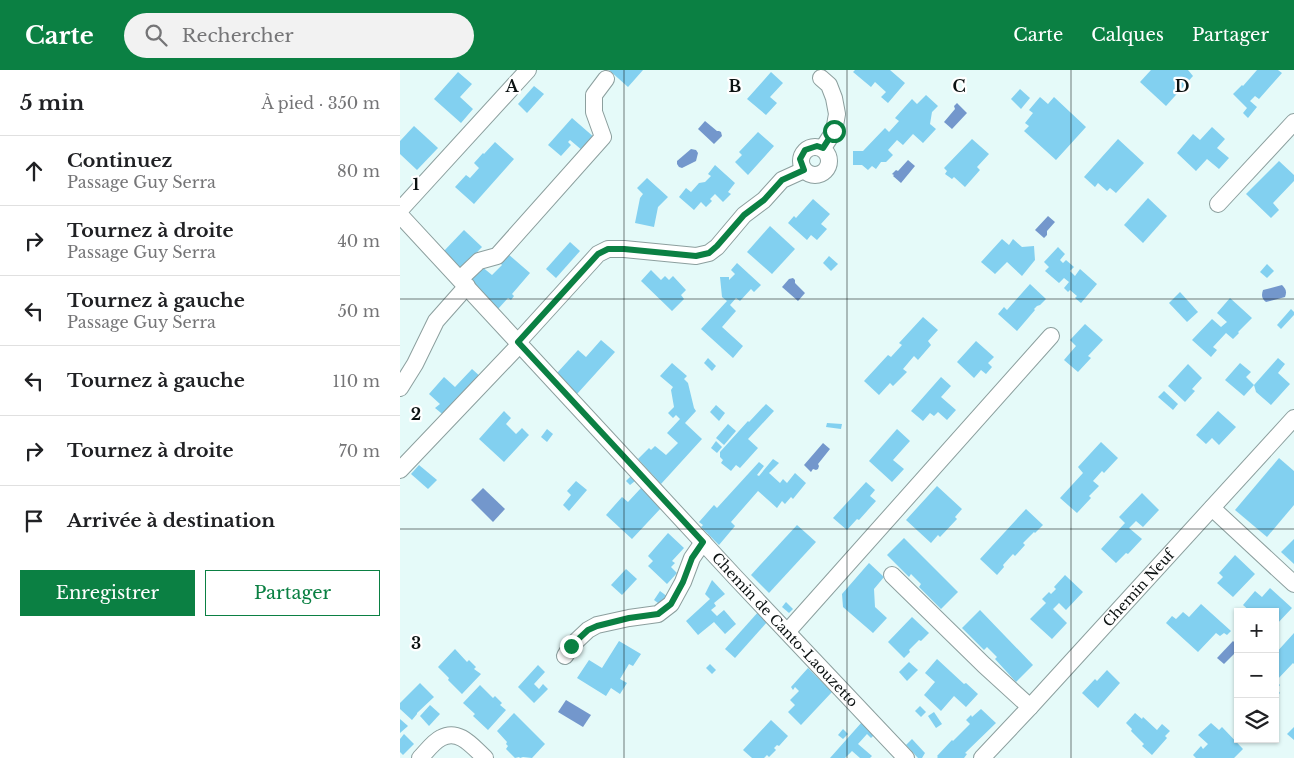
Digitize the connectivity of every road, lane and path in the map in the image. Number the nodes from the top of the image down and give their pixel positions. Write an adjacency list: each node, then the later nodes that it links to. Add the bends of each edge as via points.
1 (528, 70): 6 (street)
2 (821, 78): 10 (street, via 829,85 834,98 837,114 834,131 823,148 817,146 805,150 800,159 804,170 782,180 709,253 696,256 608,249 598,254)
3 (606, 79): 8 (street, via 594,95 594,112 604,137 497,256 479,261)
4 (1294, 122): 5 (street)
5 (1218, 204)
6 (400, 210)
7 (400, 215): 8 (street, Chemin de Canto-Laouzetto)
8 (463, 283): 10 (street, Chemin de Canto-Laouzetto); 11 (street, via 436,321)
9 (1051, 336): 18 (street)
10 (519, 343): 13 (street); 15 (street, Chemin de Canto-Laouzetto)
11 (400, 388)
12 (1294, 418): 14 (street, Chemin Neuf)
13 (400, 470)
14 (1212, 508): 17 (street); 20 (street, Chemin Neuf)
15 (703, 542): 18 (street, Chemin de Canto-Laouzetto); 19 (street, via 671,604 658,614 629,618 588,630)
16 (892, 575): 20 (street)
17 (1294, 584)
18 (788, 631): 23 (street, Chemin de Canto-Laouzetto)
19 (565, 656)
20 (1030, 707): 24 (street, Chemin Neuf)
21 (420, 758): 22 (street, via 440,738 450,735 463,738)
22 (485, 758)
23 (906, 758)
24 (982, 758)

